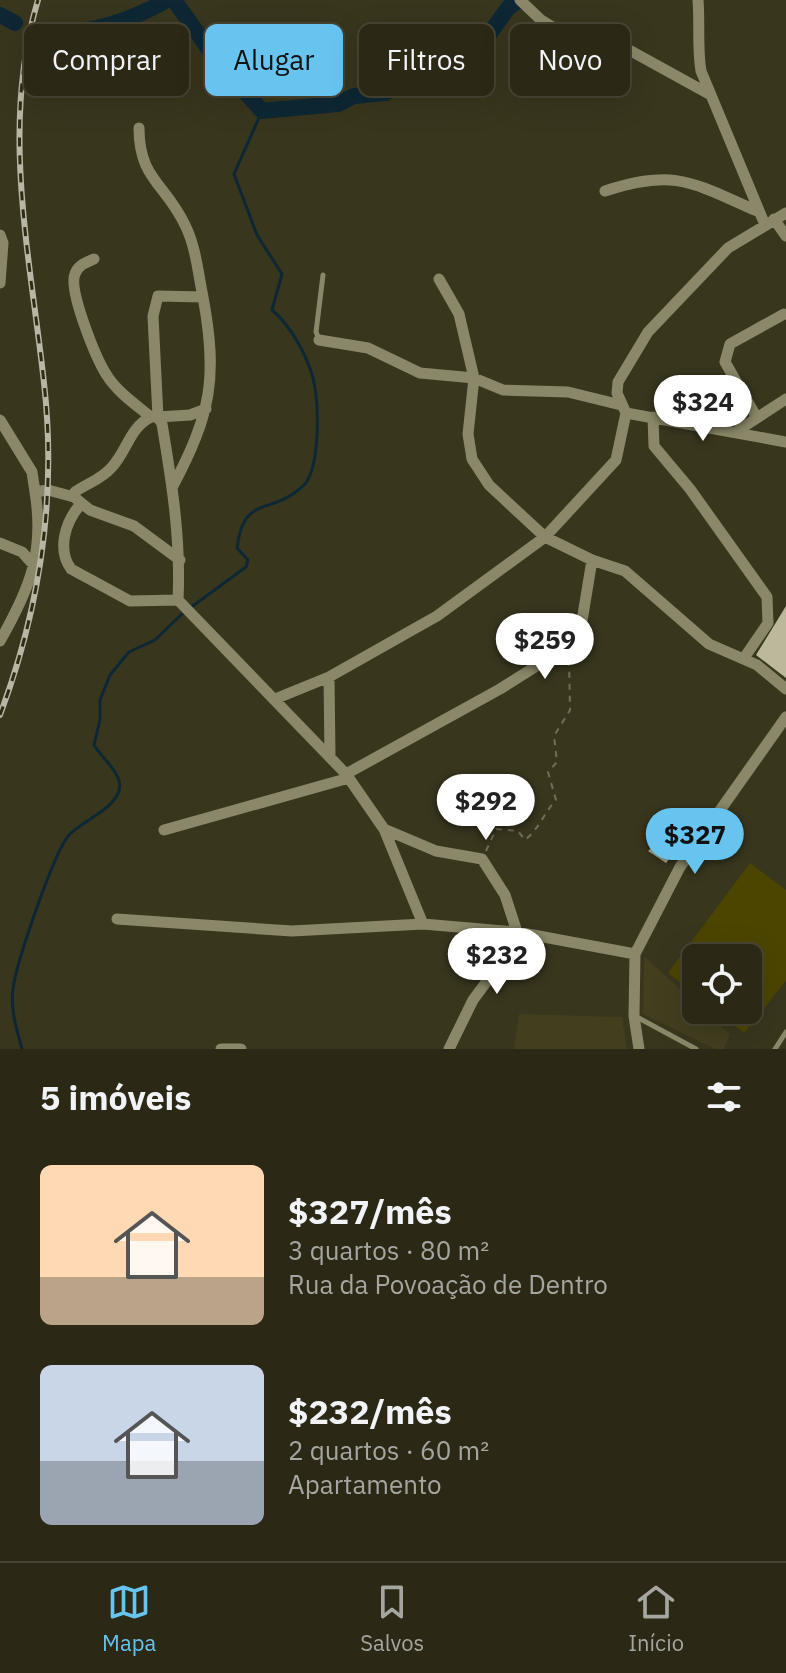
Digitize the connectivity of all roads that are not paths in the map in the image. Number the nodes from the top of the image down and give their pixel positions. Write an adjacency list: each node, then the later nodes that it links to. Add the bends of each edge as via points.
1 (698, 0): 3 (street, via 697,51)
2 (521, 1): 3 (street, via 567,36 631,51)
3 (709, 94): 6 (street, via 735,146)
4 (139, 128): 15 (street, via 143,164 187,228)
5 (605, 191): 6 (street, via 657,177 677,179)
6 (757, 211): 8 (street)
7 (786, 213): 8 (street)
8 (769, 222): 10 (street); 21 (street, via 728,248 648,332 618,382)
9 (0, 235): 14 (street)
10 (786, 236)
11 (94, 259): 22 (street, via 82,264 73,288 85,324 106,376)
12 (323, 275): 17 (lane)
13 (439, 279): 18 (street, via 459,314)
14 (0, 283)
15 (203, 297): 20 (street, via 212,336); 22 (street, via 165,294 154,301)
16 (784, 314): 24 (street, via 730,344 725,352 725,362)
17 (319, 340): 18 (street, via 368,348 420,373)
18 (474, 378): 21 (street, via 503,390 568,392); 31 (street, via 468,434 472,459 489,485)
19 (786, 399): 24 (street)
20 (206, 409): 22 (street); 28 (street)
21 (624, 409): 23 (street); 31 (street, via 616,460)
22 (155, 417): 28 (street); 30 (street, via 133,432 114,466 75,492)
23 (653, 417): 26 (street); 38 (street, via 654,446 767,597 768,623)
24 (757, 418): 26 (street)
25 (0, 420): 29 (street, via 32,472)
26 (737, 431): 27 (street)
27 (786, 442)
28 (172, 487): 33 (street)
29 (35, 492): 30 (street, via 48,490); 35 (street, via 40,521)
30 (77, 501): 33 (street, via 134,526); 36 (street, via 64,546 71,569 130,601)
31 (545, 537): 34 (street); 39 (street, via 437,616)
32 (3, 547): 35 (street, via 22,552)
33 (180, 560): 36 (street)
34 (592, 560): 38 (street, via 625,571 709,644); 44 (street, via 581,627 568,646)
35 (31, 562): 37 (street, via 28,592)
36 (183, 606): 41 (street)
37 (0, 641)
38 (744, 658): 40 (street)
39 (329, 677): 41 (street); 43 (street)
40 (786, 689)
41 (275, 699): 43 (street)
42 (786, 717): 50 (street, via 680,867)
43 (330, 757): 44 (street)
44 (348, 776): 45 (street); 46 (street)
45 (384, 829): 48 (street); 49 (street, via 436,851 482,859 505,895)
46 (164, 830)
47 (117, 919): 48 (street, via 292,931)
48 (423, 924): 49 (street)
49 (517, 932): 50 (street); 55 (street)
50 (635, 954): 51 (street)
51 (634, 1016): 56 (street); 57 (lane)
52 (786, 1032): 58 (lane)
53 (221, 1049): 54 (street)
54 (241, 1049)
55 (449, 1049)
56 (639, 1049)
57 (696, 1049)
58 (775, 1049)

